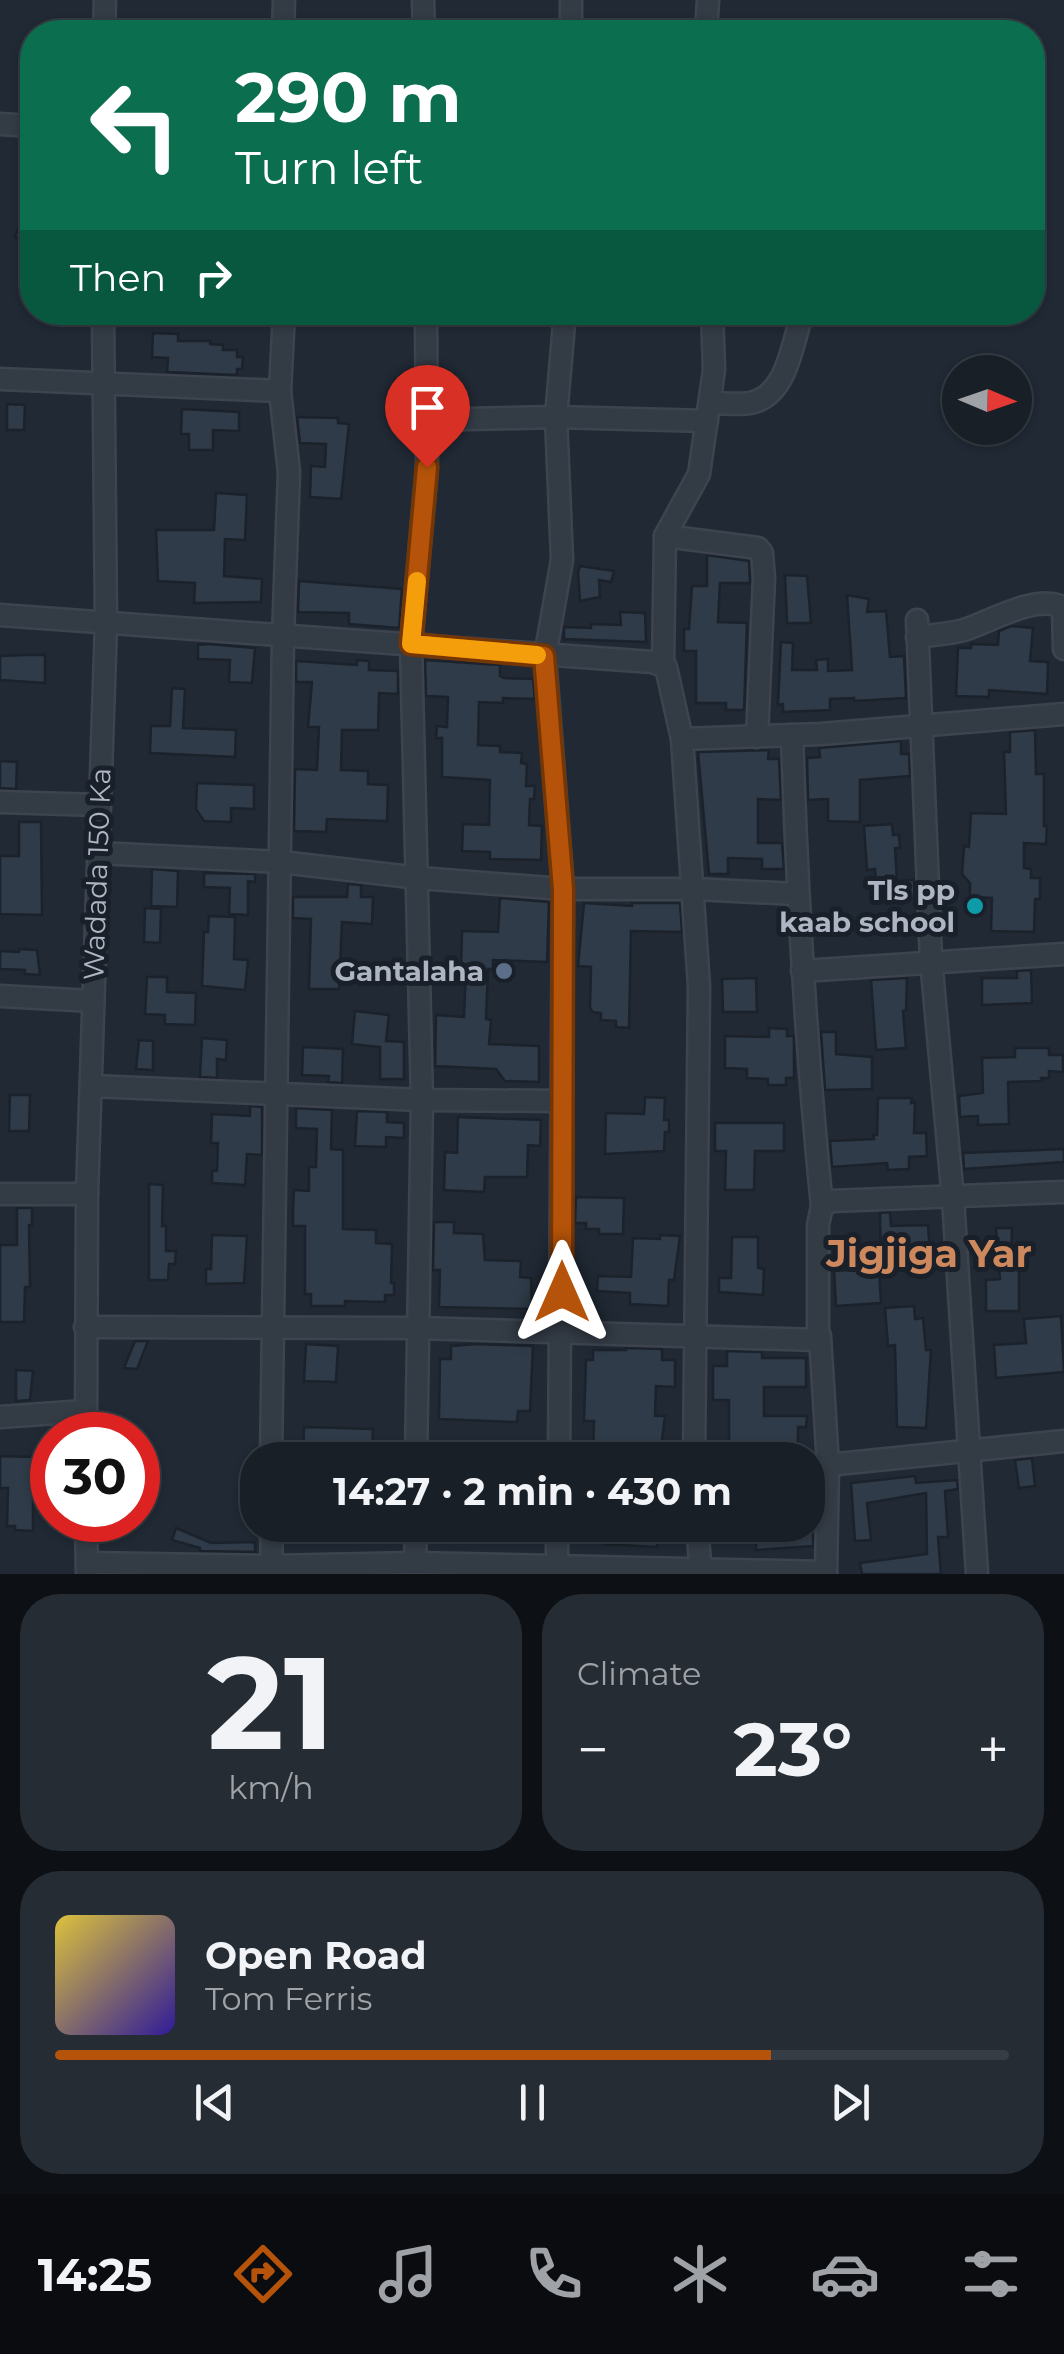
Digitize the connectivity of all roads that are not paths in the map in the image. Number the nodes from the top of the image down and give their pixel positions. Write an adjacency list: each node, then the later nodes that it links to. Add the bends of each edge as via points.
1 (103, 325): 8 (street, Wadada 150 Ka)
2 (283, 325): 9 (street)
3 (426, 325): 12 (street)
4 (564, 325): 11 (street)
5 (712, 325): 10 (street)
6 (799, 325): 10 (street, via 771,393)
7 (0, 379): 8 (street)
8 (103, 384): 9 (street); 15 (street, Wadada 150 Ka)
9 (280, 391): 16 (street, via 289,472)
10 (709, 412): 11 (street); 13 (street, via 699,474)
11 (556, 417): 12 (street); 19 (street, via 562,560)
12 (428, 420): 17 (street)
13 (665, 536): 20 (street); 24 (street, via 762,553)
14 (0, 616): 15 (street)
15 (106, 624): 16 (street); 27 (street, Wadada 150 Ka)
16 (283, 636): 17 (street); 29 (street)
17 (411, 644): 19 (street); 30 (street)
18 (1064, 649): 22 (street, via 1062,606 1053,602 960,632 917,629)
19 (544, 656): 20 (street); 31 (street)
20 (663, 664): 25 (street)
21 (1064, 714): 22 (street)
22 (919, 726): 23 (street); 35 (street)
23 (792, 735): 24 (street); 33 (street)
24 (758, 737): 25 (street)
25 (682, 739): 32 (street)
26 (0, 802): 27 (street)
27 (99, 805): 28 (street, Wadada 150 Ka)
28 (98, 853): 29 (street); 38 (street, Wadada 150 Ka)
29 (281, 862): 30 (street); 40 (street)
30 (419, 878): 31 (street); 41 (street)
31 (563, 889): 32 (street); 42 (street)
32 (694, 889): 33 (street); 52 (street, via 699,1067)
33 (797, 894): 36 (street)
34 (1064, 954): 35 (street)
35 (931, 960): 36 (street); 46 (street)
36 (802, 970): 47 (street)
37 (0, 996): 38 (street)
38 (93, 1001): 39 (street, Wadada 150 Ka)
39 (92, 1086): 40 (street); 45 (street, Wadada 150 Ka)
40 (275, 1095): 41 (street); 48 (street)
41 (422, 1100): 42 (street); 50 (street)
42 (562, 1101): 51 (street)
43 (1064, 1192): 46 (street)
44 (0, 1194): 45 (street)
45 (88, 1194): 49 (street, Wadada 150 Ka)
46 (953, 1199): 47 (street); 61 (street)
47 (822, 1206): 53 (street)
48 (272, 1327): 49 (street); 50 (street); 57 (street)
49 (85, 1328): 54 (street, Wadada 150 Ka)
50 (418, 1328): 51 (street); 58 (street)
51 (562, 1331): 52 (street); 59 (street)
52 (693, 1336): 53 (street); 60 (street)
53 (820, 1336): 62 (street)
54 (85, 1411): 55 (street)
55 (0, 1416)
56 (1064, 1441): 61 (street)
57 (271, 1442)
58 (416, 1442)
59 (559, 1442)
60 (694, 1442)
61 (968, 1453): 62 (street); 74 (street)
62 (828, 1465): 73 (street)
63 (86, 1542): 69 (street)
64 (271, 1542): 70 (street)
65 (420, 1542): 68 (street)
66 (561, 1542): 71 (street)
67 (698, 1542): 72 (street)
68 (426, 1567): 70 (street); 71 (street)
69 (87, 1569): 70 (street)
70 (272, 1570)
71 (566, 1570): 72 (street)
72 (701, 1573): 73 (street)
73 (826, 1573)
74 (977, 1574)

